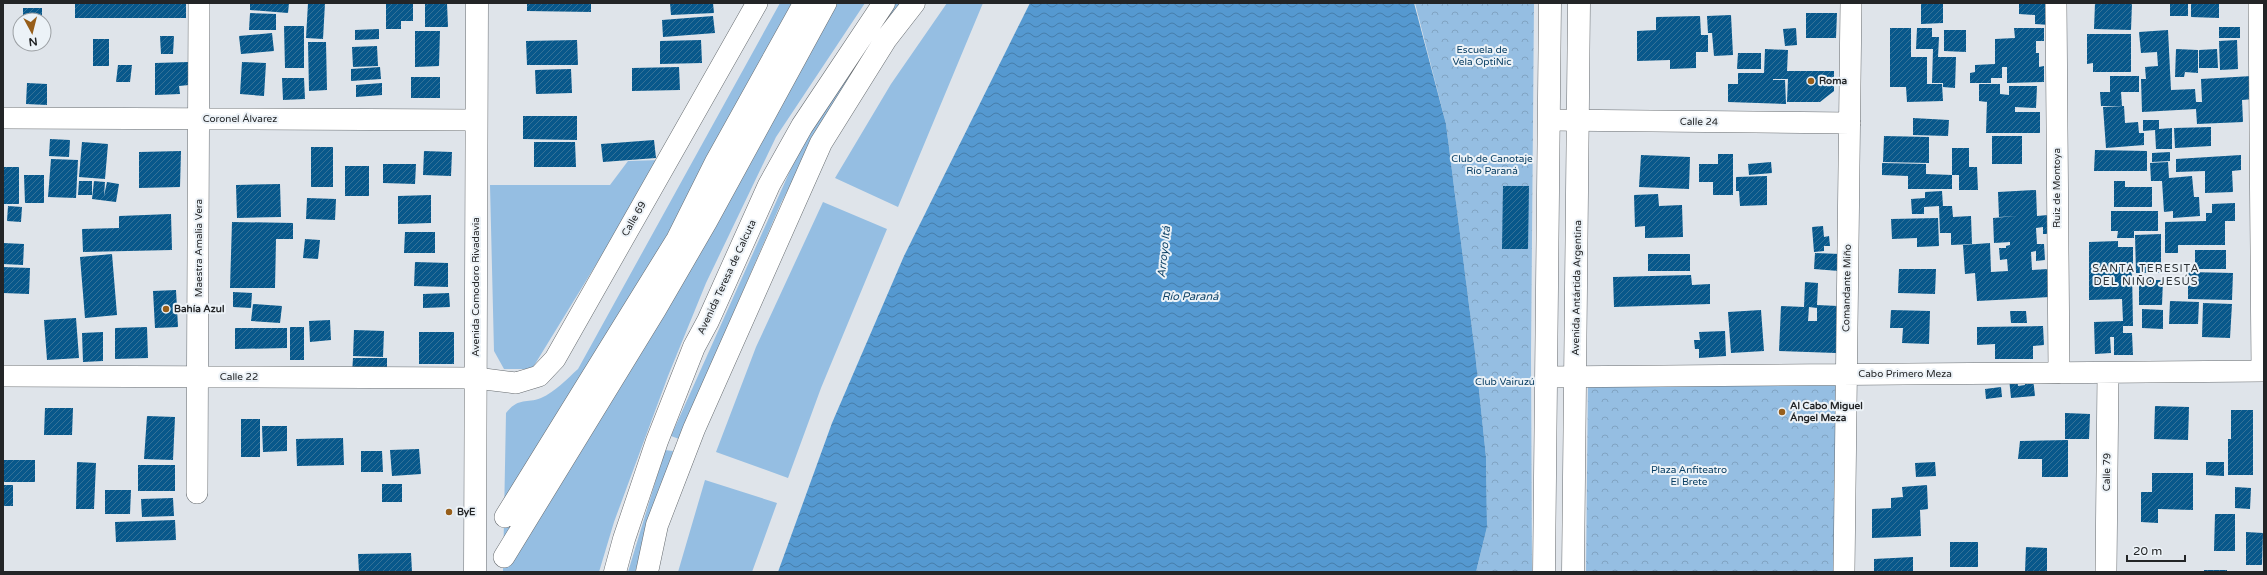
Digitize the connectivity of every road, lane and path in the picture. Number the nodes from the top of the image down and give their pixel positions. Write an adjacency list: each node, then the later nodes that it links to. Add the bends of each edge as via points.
1 (199, 3): 14 (street, Maestra Amalia Vera)
2 (477, 3): 15 (main road, Avenida Comodoro Rivadavia)
3 (757, 3): 27 (street, Calle 69, via 555,359 539,376 516,383)
4 (804, 3): 29 (street, via 716,161 677,239)
5 (826, 3): 30 (street, via 704,227)
6 (884, 3): 32 (main road, Avenida Teresa de Calcuta, via 802,126 769,185 694,347 657,441)
7 (914, 3): 33 (main road, via 886,39 821,143 694,429 657,525)
8 (1550, 3): 16 (main road)
9 (1579, 3): 17 (main road, Avenida Antártida Argentina)
10 (1851, 3): 18 (street, Comandante Miño)
11 (2056, 3): 20 (street, Ruiz de Montoya)
12 (2259, 3): 19 (street)
13 (3, 118): 14 (street, Coronel Álvarez)
14 (199, 119): 15 (street, Coronel Álvarez); 24 (street, Maestra Amalia Vera)
15 (476, 120): 27 (main road, Avenida Comodoro Rivadavia)
16 (1549, 120): 17 (street, Calle 24); 25 (main road)
17 (1578, 120): 18 (street, Calle 24); 26 (main road, Avenida Antártida Argentina)
18 (1850, 123): 22 (street, Comandante Miño)
19 (2263, 371): 21 (street, Cabo Primero Meza)
20 (2058, 373): 21 (street, Cabo Primero Meza); 22 (street, Cabo Primero Meza)
21 (2108, 373): 37 (street, Calle 79)
22 (1846, 375): 26 (street, Cabo Primero Meza); 36 (street, Comandante Miño)
23 (3, 376): 24 (street, Calle 22)
24 (198, 376): 27 (street, Calle 22); 28 (street, Maestra Amalia Vera)
25 (1547, 377): 26 (street, Cabo Primero Meza); 34 (main road)
26 (1576, 377): 35 (main road, Avenida Antártida Argentina)
27 (476, 378): 31 (main road, Avenida Comodoro Rivadavia)
28 (197, 493)
29 (504, 517)
30 (504, 557)
31 (475, 572)
32 (615, 572)
33 (647, 572)
34 (1544, 572)
35 (1573, 572)
36 (1844, 572)
37 (2106, 572)

